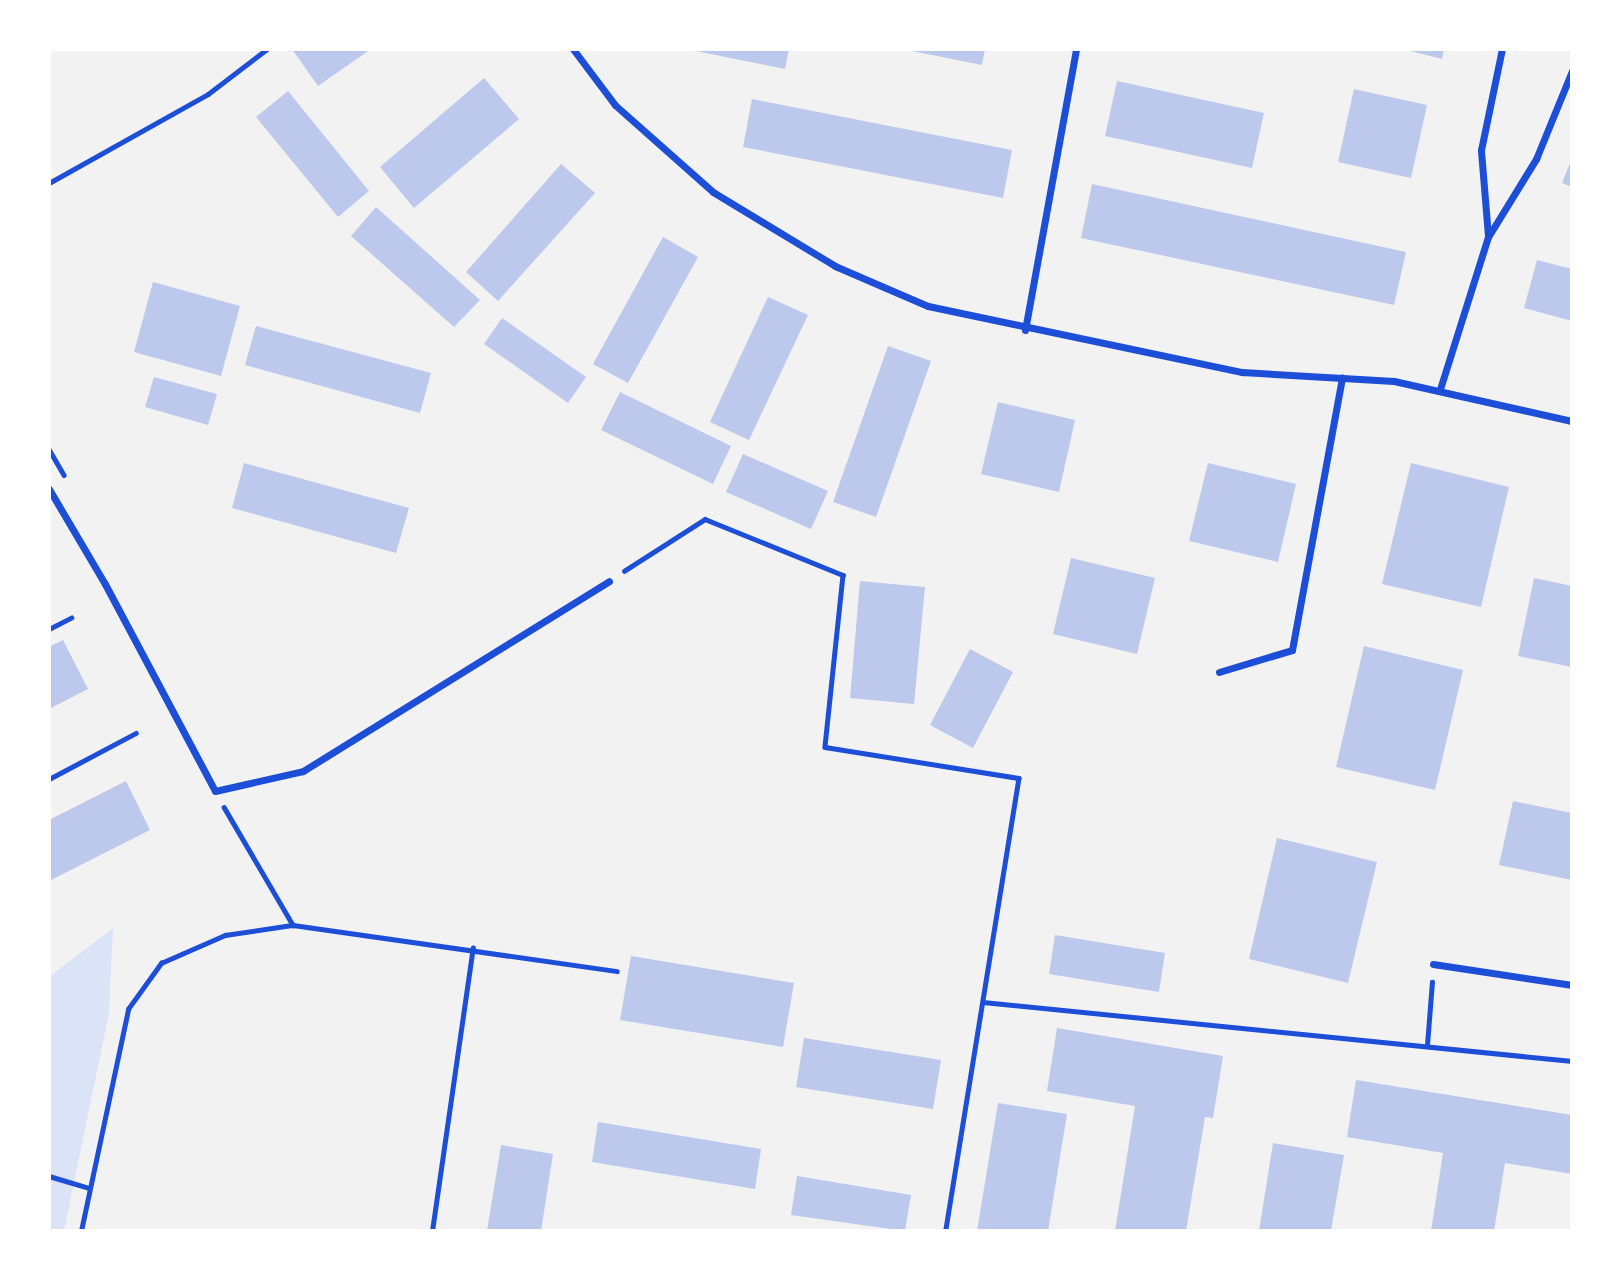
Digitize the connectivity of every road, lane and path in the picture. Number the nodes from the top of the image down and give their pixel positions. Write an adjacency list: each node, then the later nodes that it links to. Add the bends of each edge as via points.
1 (267, 49): 6 (path, via 208,93)
2 (573, 49): 8 (street, via 615,105 713,192 835,266 928,306)
3 (1076, 49): 8 (street)
4 (1502, 49): 7 (street, via 1481,150)
5 (1572, 71): 7 (street, via 1536,159)
6 (49, 183)
7 (1488, 237): 10 (street)
8 (1025, 330): 9 (street, via 1242,372)
9 (1342, 378): 10 (street); 16 (street, via 1292,650)
10 (1440, 389): 11 (street)
11 (1572, 421)
12 (49, 489): 19 (street)
13 (609, 581): 19 (street, via 303,771); 25 (path, via 705,519 843,575 825,747 1019,778)
14 (71, 618): 15 (path)
15 (49, 629)
16 (1219, 672)
17 (136, 733): 18 (path)
18 (49, 779)
19 (215, 791): 20 (path)
20 (293, 925): 21 (path); 29 (path, via 225,935 160,963 128,1009)
21 (473, 948): 23 (path); 31 (path)
22 (1433, 964): 24 (street); 26 (path)
23 (617, 971)
24 (1572, 985)
25 (983, 1002): 26 (path); 32 (path)
26 (1427, 1045): 27 (path)
27 (1572, 1062)
28 (49, 1176): 29 (path)
29 (89, 1188): 30 (path)
30 (81, 1231)
31 (432, 1231)
32 (946, 1231)

